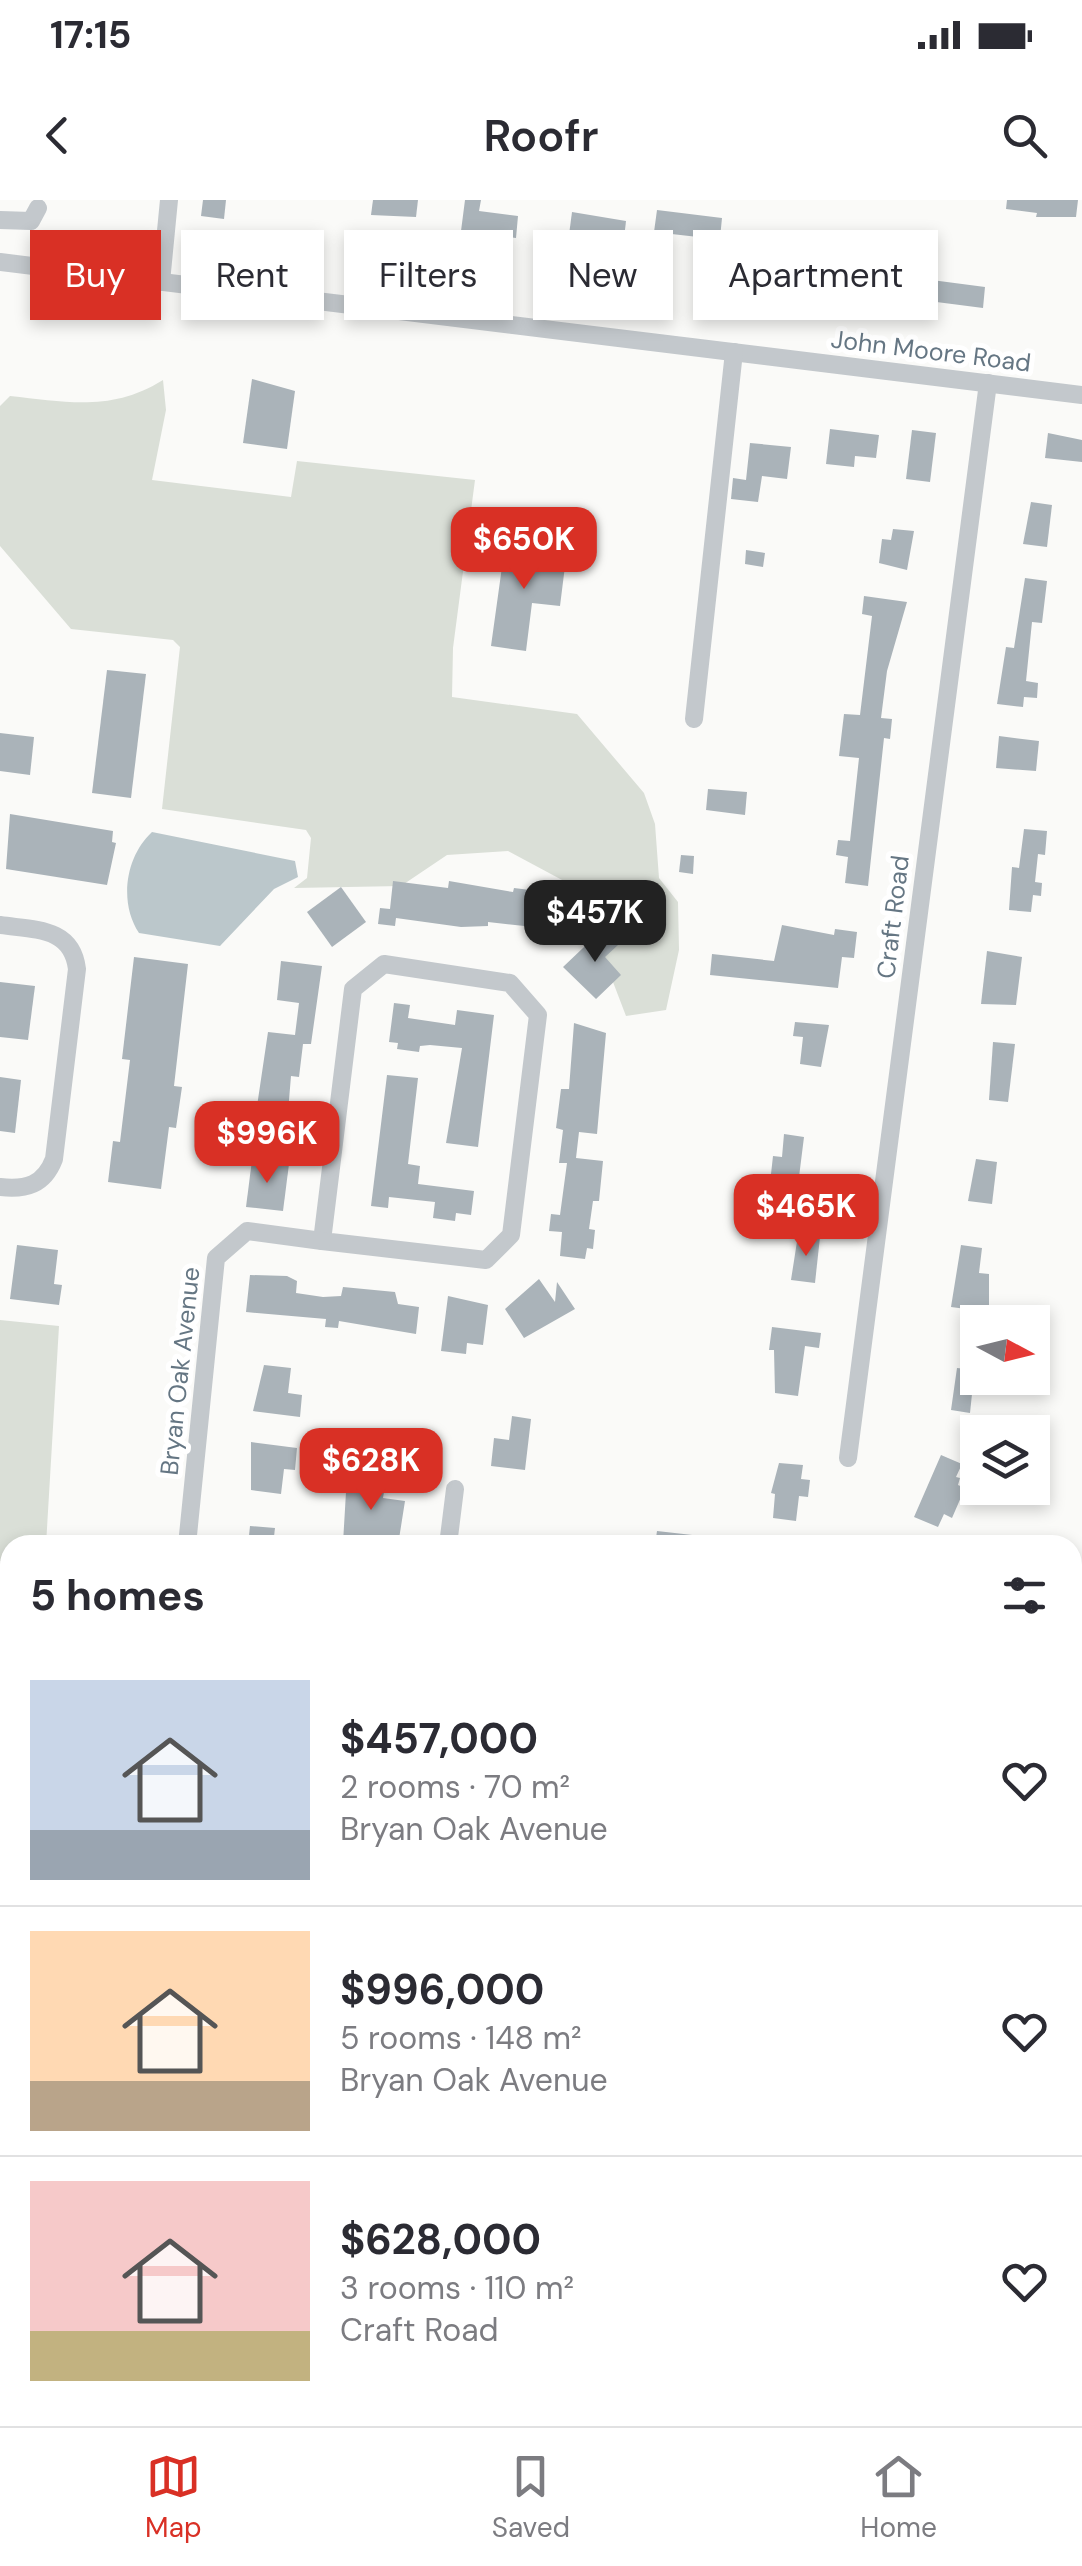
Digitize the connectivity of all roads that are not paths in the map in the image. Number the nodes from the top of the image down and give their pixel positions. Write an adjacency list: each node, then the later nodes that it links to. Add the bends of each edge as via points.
1 (170, 200): 6 (street)
2 (38, 208): 3 (street, via 31,221)
3 (0, 220)
4 (0, 262): 5 (street, John Moore Road)
5 (30, 266)
6 (161, 282): 7 (street, John Moore Road)
7 (734, 352): 8 (street, John Moore Road); 10 (street)
8 (988, 384): 9 (street, John Moore Road); 14 (street, Craft Road)
9 (1082, 395)
10 (694, 719)
11 (0, 926): 12 (street, via 62,937 76,969 54,1159 29,1187)
12 (0, 1186)
13 (322, 1241): 13 (street, Bryan Oak Avenue, via 352,989 384,964 510,983 538,1015 511,1235 486,1260); 16 (street, Bryan Oak Avenue, via 247,1232 216,1258)
14 (848, 1458)
15 (455, 1489): 17 (street)
16 (188, 1535)
17 (449, 1535)

